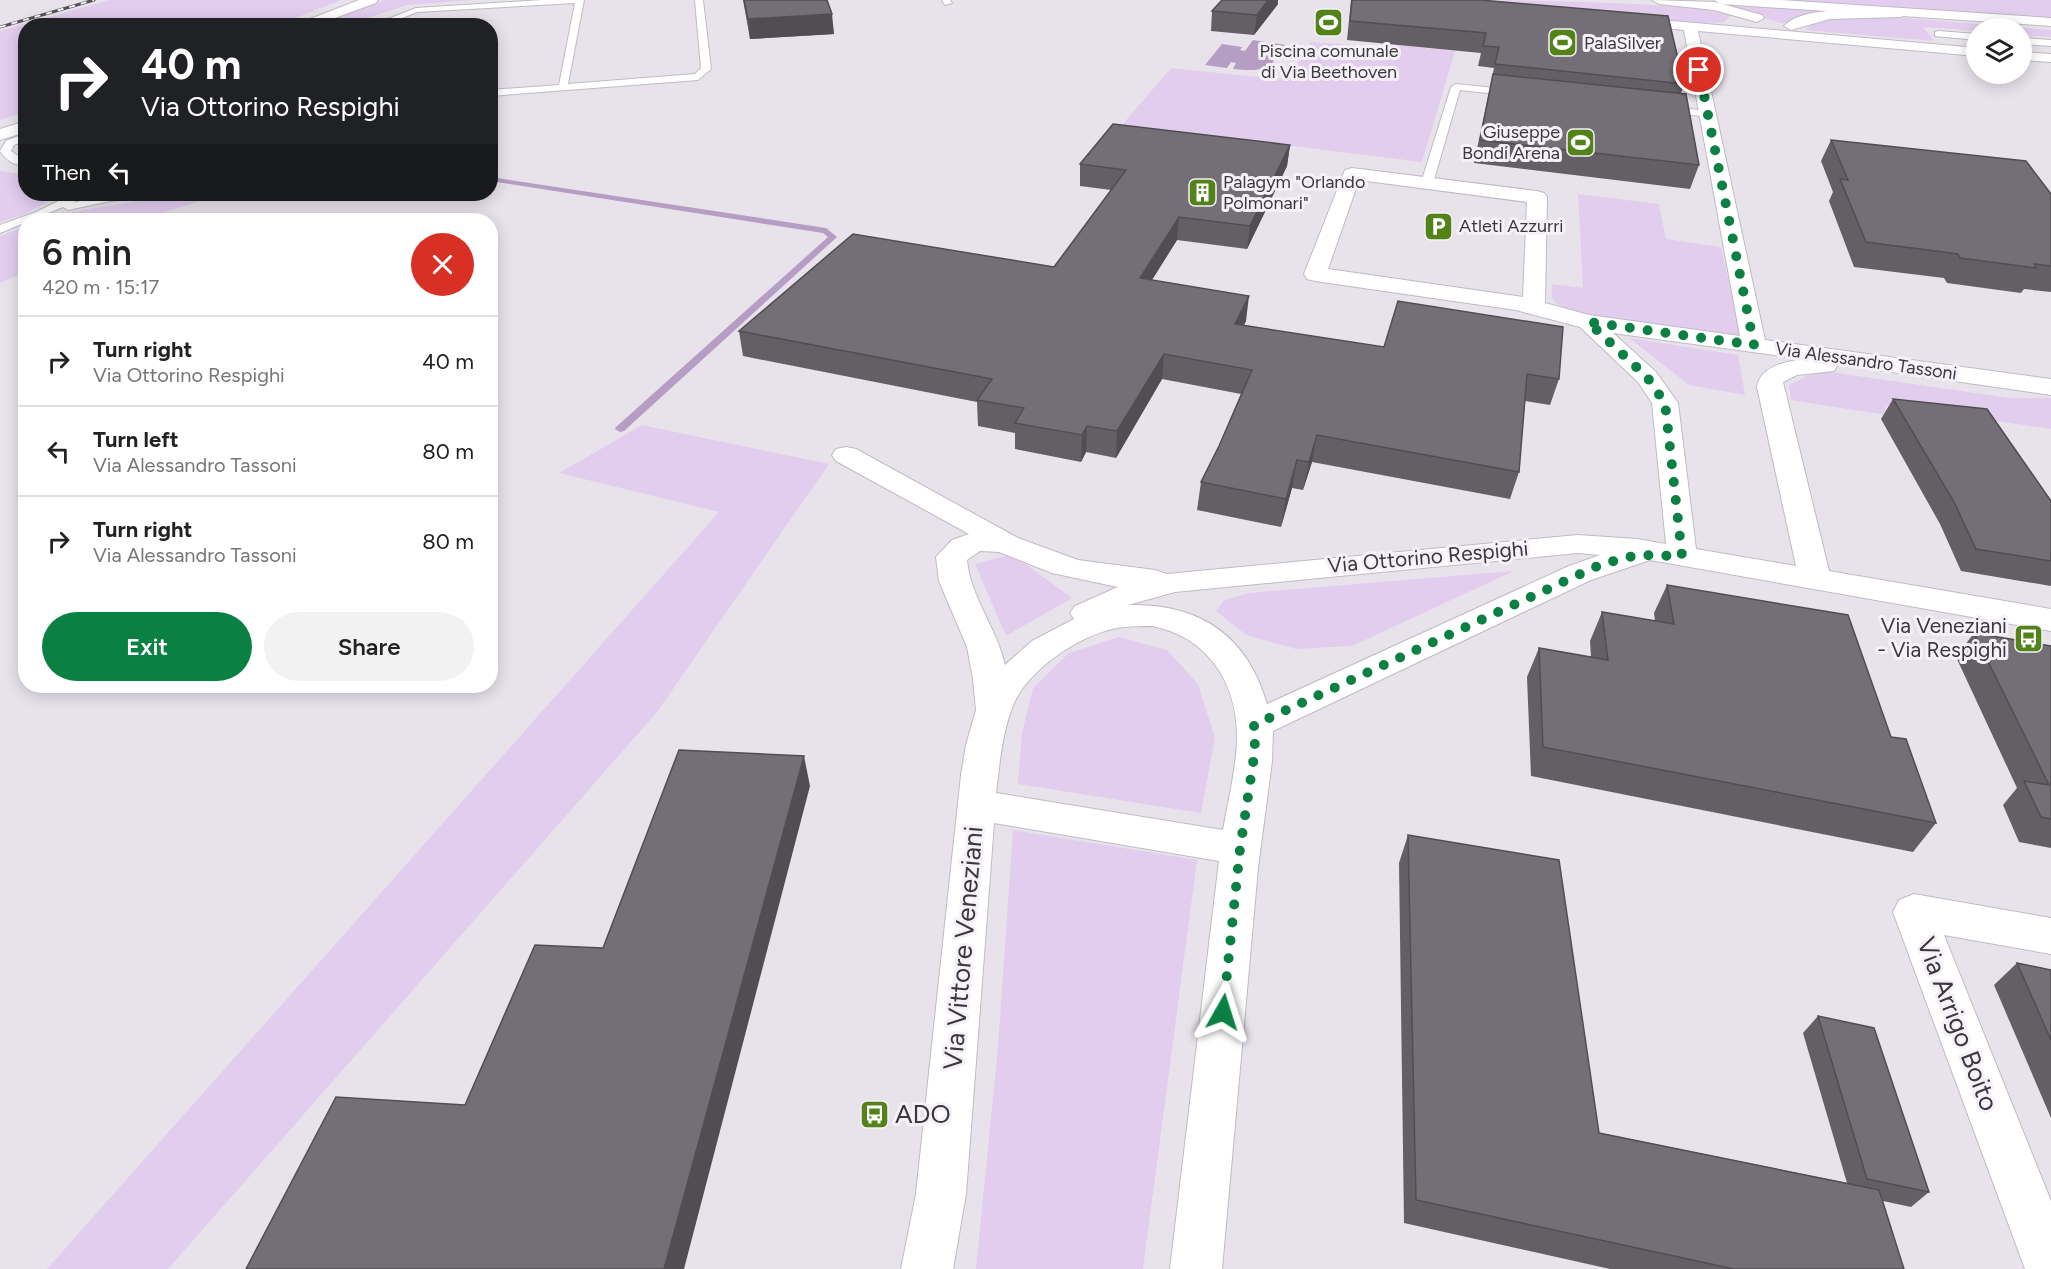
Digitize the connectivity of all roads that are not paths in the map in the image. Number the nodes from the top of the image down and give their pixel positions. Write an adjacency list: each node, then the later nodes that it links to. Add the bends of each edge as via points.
1 (360, 0): 8 (street)
2 (371, 0): 8 (street)
3 (580, 0): 7 (lane); 27 (lane)
4 (699, 0): 27 (lane, via 706,69 702,75)
5 (1659, 0): 6 (street)
6 (1718, 3): 9 (street); 16 (street, via 1740,19 1724,25); 18 (street, via 1759,19)
7 (449, 8): 12 (lane, via 416,10); 13 (lane)
8 (341, 11): 11 (street)
9 (1901, 13): 10 (street); 20 (street, via 1804,20 1788,28)
10 (1920, 14): 15 (street); 17 (street)
11 (321, 18)
12 (395, 18)
13 (444, 18)
14 (1610, 20): 16 (street)
15 (2051, 22)
16 (1690, 27): 18 (street); 31 (street)
17 (2051, 28)
18 (1771, 34): 20 (street)
19 (1938, 34): 21 (lane)
20 (1790, 35): 24 (street)
21 (1966, 36)
22 (2032, 42): 23 (lane)
23 (2049, 45)
24 (1966, 51)
25 (2032, 57): 26 (street)
26 (2051, 58)
27 (563, 88): 28 (lane)
28 (498, 92)
29 (1525, 94): 40 (lane, via 1456,87)
30 (1651, 108): 31 (lane)
31 (1708, 114): 49 (street)
32 (18, 118): 33 (street)
33 (0, 124)
34 (18, 129): 35 (street)
35 (0, 135)
36 (18, 140): 37 (lane, via 5,151)
37 (18, 161)
38 (0, 163): 39 (lane)
39 (18, 164)
40 (1427, 183): 47 (street, via 1537,197); 47 (street, Via Alessandro Tassoni, via 1352,174 1315,274)
41 (67, 201): 43 (lane)
42 (96, 201): 44 (lane)
43 (42, 213)
44 (44, 213)
45 (18, 222): 46 (lane)
46 (0, 228)
47 (1534, 307): 48 (street, Via Alessandro Tassoni)
48 (1588, 322): 49 (street, Via Alessandro Tassoni); 53 (street, via 1647,377 1665,403)
49 (1754, 345): 50 (street, Via Alessandro Tassoni)
50 (2051, 388): 54 (street, Via Alessandro Tassoni, via 1992,389 1826,366 1799,367 1771,379 1772,400)
51 (846, 455): 52 (street, Via Ottorino Respighi)
52 (1009, 544): 55 (street, Via Ottorino Respighi, via 1063,566); 58 (street, Via Ottorino Respighi, via 974,542 958,548 951,556 960,595 984,646)
53 (1682, 556): 54 (street, Via Ottorino Respighi); 55 (street, Via Ottorino Respighi, via 1578,544); 59 (street, Via Ottorino Respighi, via 1637,555 1602,564)
54 (1815, 579): 56 (street, Via Ottorino Respighi)
55 (1175, 582): 57 (street, Via Ottorino Respighi, via 1146,587 1098,606 1077,618)
56 (2051, 620)
57 (1042, 649): 58 (street, Via Vittore Veneziani, via 1005,688); 59 (street, Via Vittore Veneziani, via 1083,626 1106,620 1145,615 1189,624 1222,649 1245,684)
58 (993, 711): 60 (street, Via Vittore Veneziani)
59 (1254, 725): 61 (street, Via Vittore Veneziani, via 1255,750)
60 (976, 804): 61 (street, Via Vittore Veneziani); 64 (street, Via Vittore Veneziani, via 941,1194)
61 (1240, 849): 65 (street, Via Vittore Veneziani)
62 (2051, 936): 63 (street, Via Arrigo Boito, via 1914,912)
63 (2051, 1267)
64 (927, 1269)
65 (1196, 1269)

